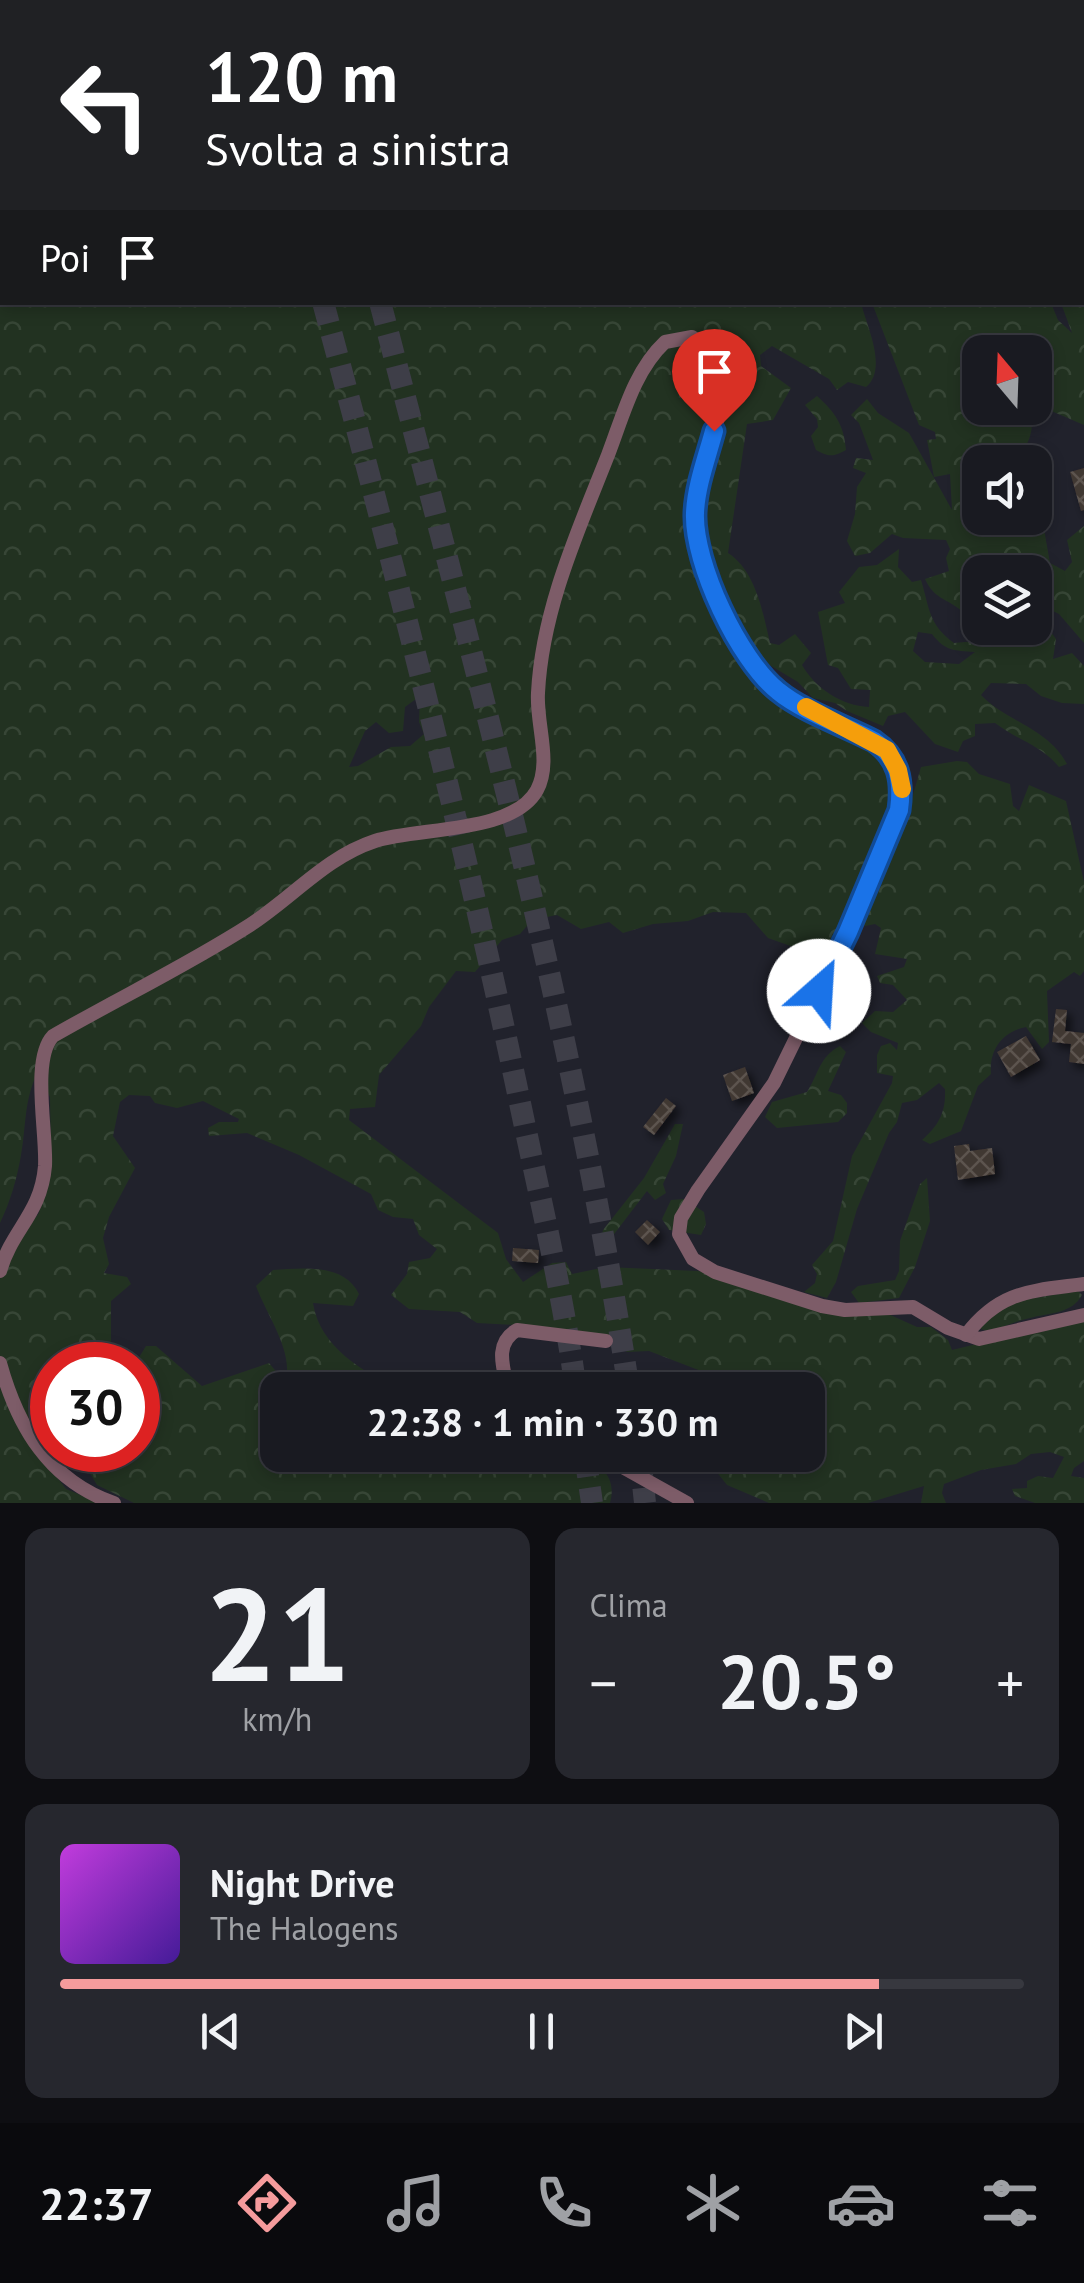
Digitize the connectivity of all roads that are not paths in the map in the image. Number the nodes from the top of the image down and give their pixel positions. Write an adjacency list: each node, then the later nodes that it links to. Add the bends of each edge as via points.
1 (0, 1272): 4 (street, via 6,1248 29,1220 42,1185 42,1054 53,1036 191,963 352,850 393,836 499,819 537,790 543,760 538,693 560,576 638,376 665,342 692,336 717,362 721,381 694,513 717,600 759,673 780,694 887,750 902,789 848,932 774,1083 698,1190 678,1234 693,1259 715,1272 822,1306 912,1308)
2 (1084, 1284): 4 (street, via 1001,1301)
3 (1084, 1315): 4 (street, via 978,1340)
4 (966, 1335)
5 (606, 1342): 7 (street, via 518,1330 502,1346)
6 (0, 1363): 9 (street, via 53,1468)
7 (506, 1372)
8 (631, 1472): 10 (street)
9 (114, 1503)
10 (687, 1503)

